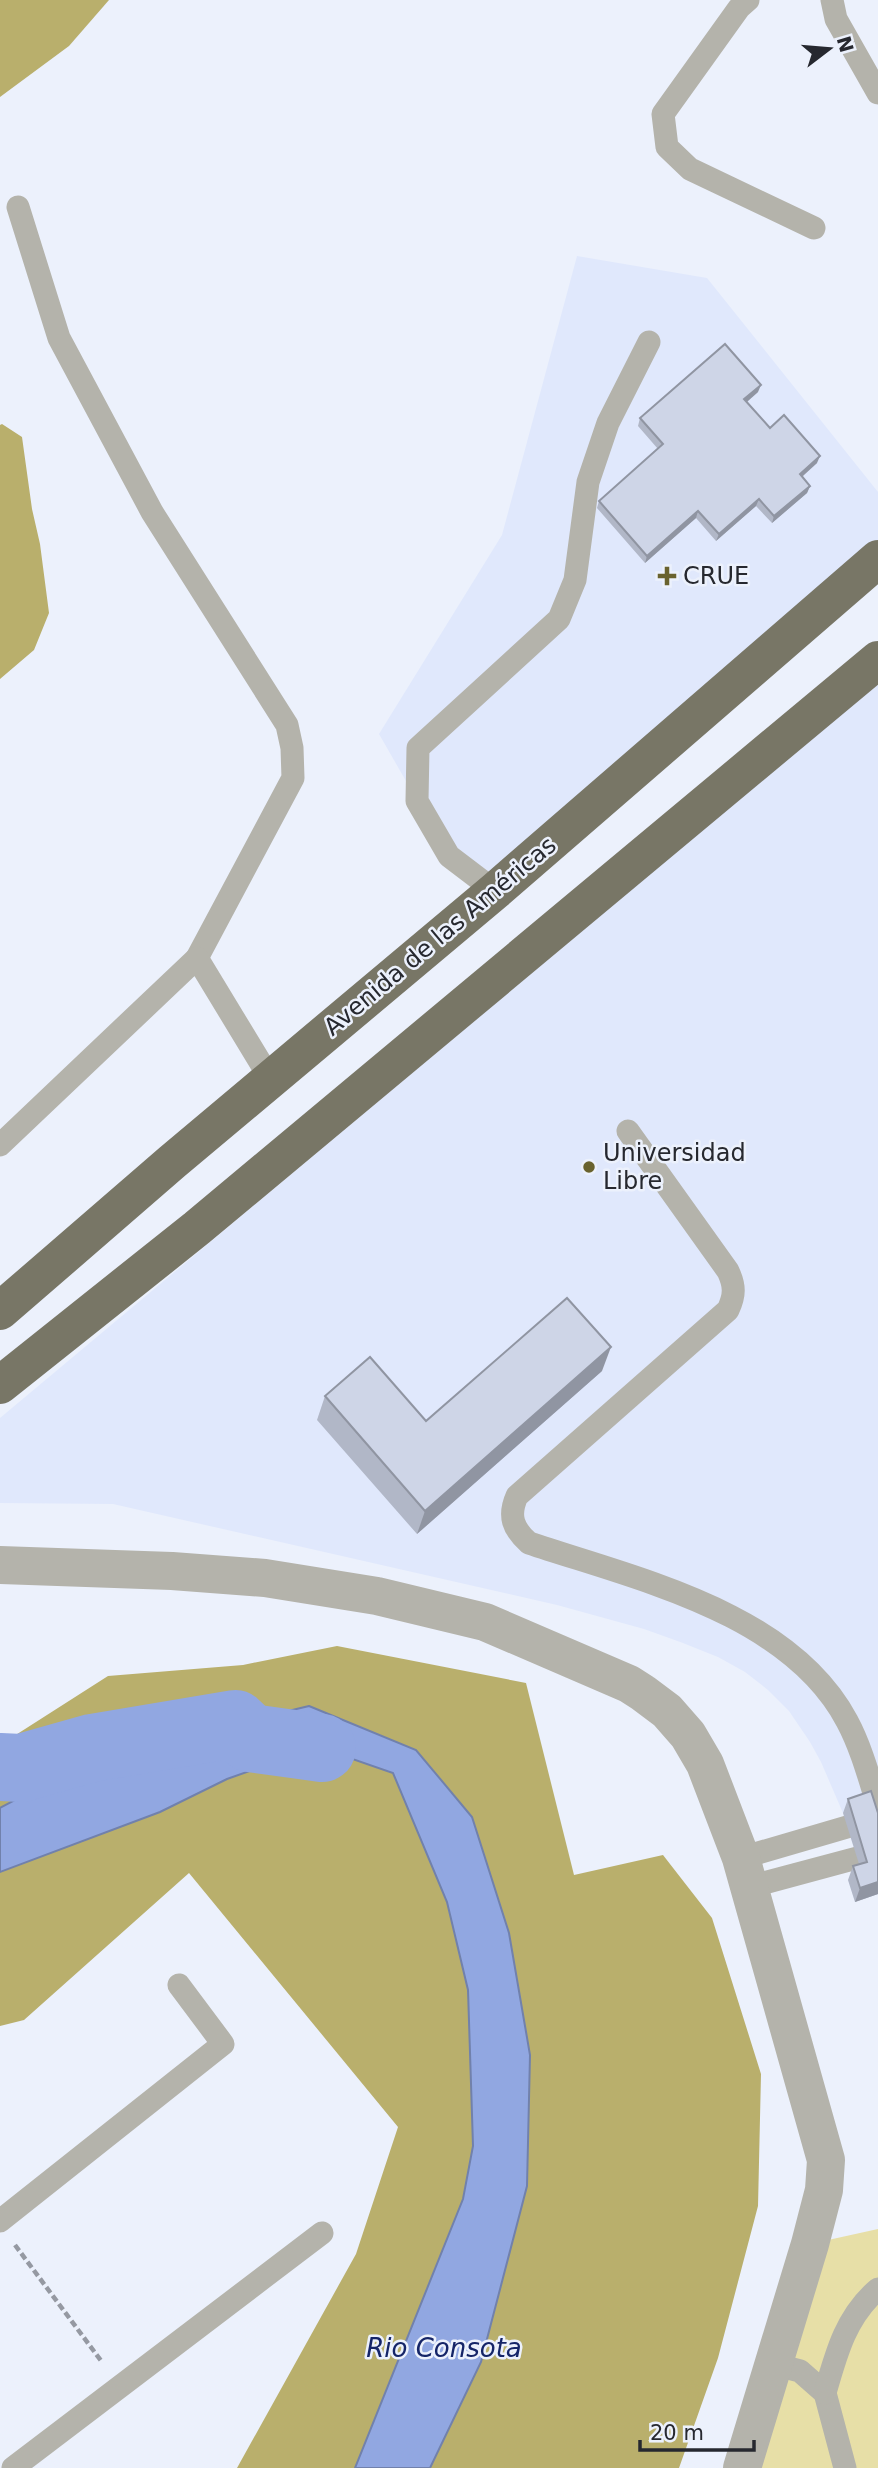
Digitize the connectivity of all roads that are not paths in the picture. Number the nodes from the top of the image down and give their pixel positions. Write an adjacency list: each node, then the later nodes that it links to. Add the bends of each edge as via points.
1 (748, 0): 5 (lane, via 663,114 667,147 690,169)
2 (831, 0): 3 (lane, via 836,19)
3 (878, 93)
4 (18, 207): 10 (lane, via 59,338 152,512 287,725 293,778)
5 (814, 228)
6 (649, 342): 9 (lane, via 608,423 588,482 575,580 559,619 418,748 417,801 449,856)
7 (878, 559): 9 (highway, Avenida de las Américas)
8 (878, 660): 15 (highway, via 207,1219)
9 (495, 891): 11 (highway, Avenida de las Américas)
10 (197, 958): 11 (lane); 13 (lane)
11 (271, 1080): 14 (highway, Avenida de las Américas)
12 (628, 1131): 17 (lane, via 729,1271 734,1297 728,1310 517,1496 512,1520 529,1543 690,1597 734,1617 790,1654 816,1678 847,1721)
13 (0, 1145)
14 (0, 1311)
15 (0, 1385)
16 (0, 1565): 20 (street, via 265,1578 376,1596 485,1622 629,1684 667,1711 705,1764)
17 (876, 1815)
18 (847, 1827): 20 (lane)
19 (857, 1858): 20 (lane)
20 (745, 1873): 25 (street, via 826,2160 824,2190)
21 (179, 1984): 22 (lane, via 223,2044)
22 (4, 2228)
23 (321, 2233): 27 (lane)
24 (878, 2290): 26 (lane, via 863,2302 839,2342)
25 (774, 2364): 26 (lane, via 800,2371); 28 (street)
26 (825, 2393): 29 (lane)
27 (13, 2468)
28 (742, 2468)
29 (845, 2468)

